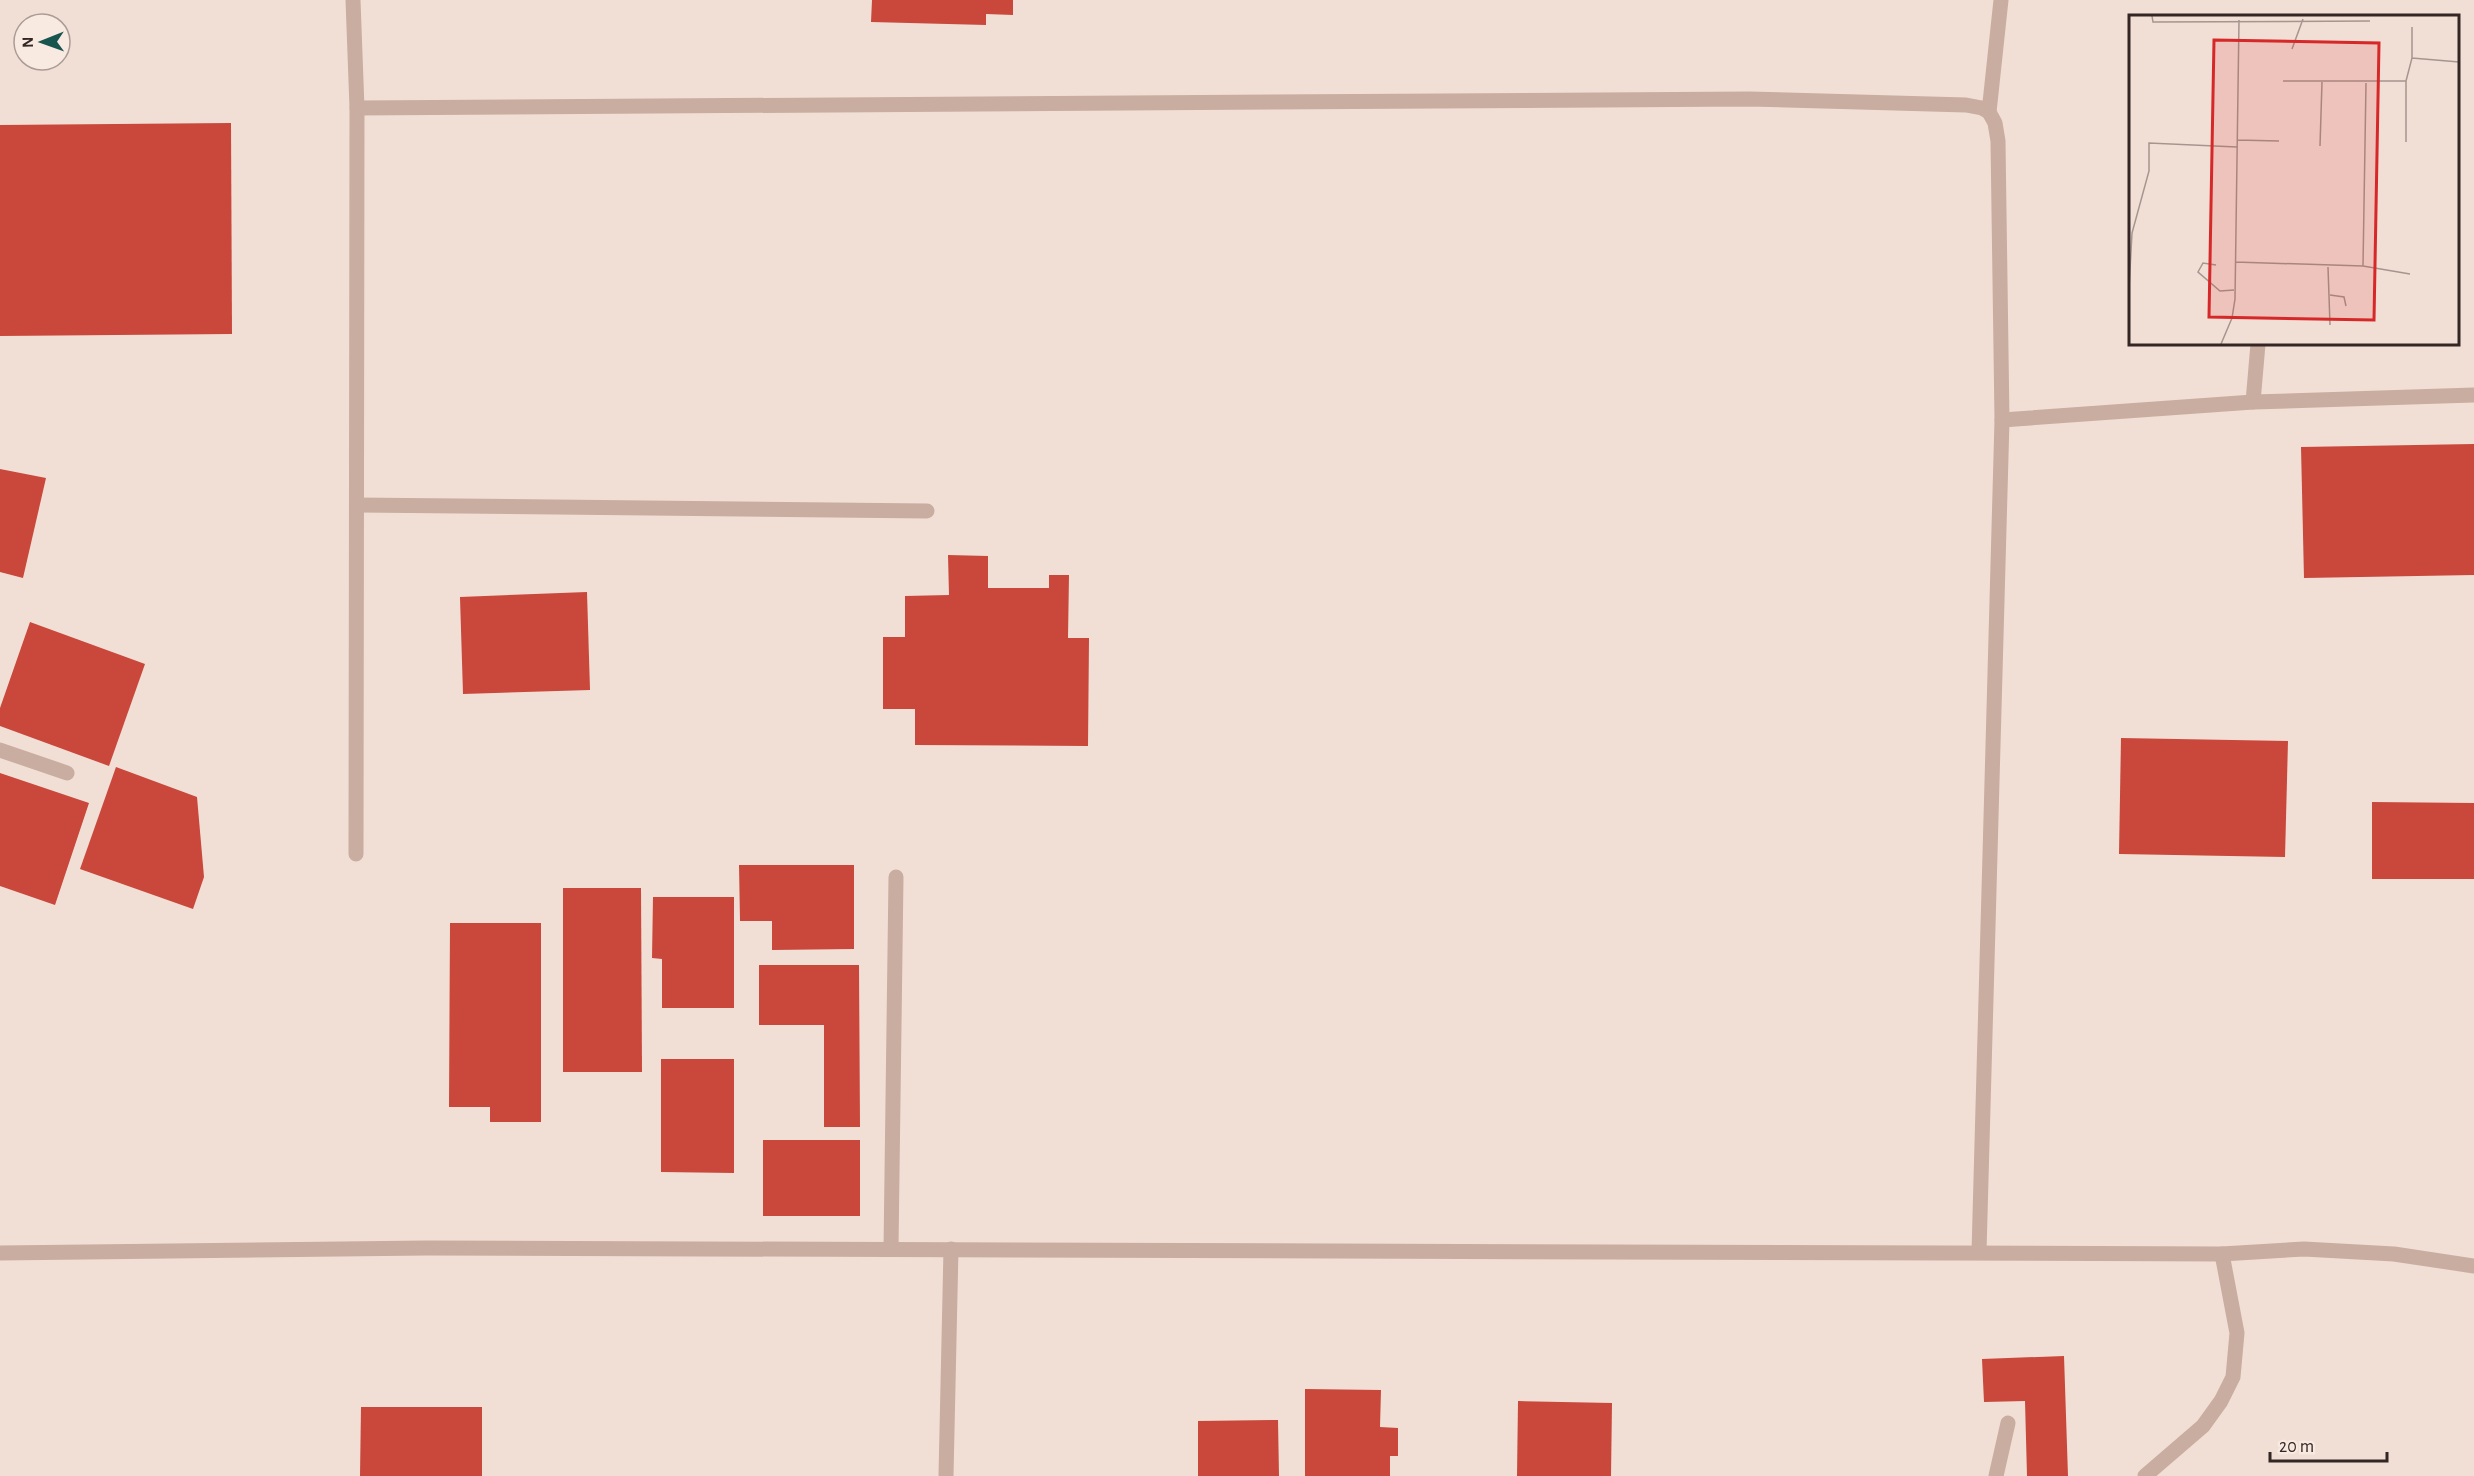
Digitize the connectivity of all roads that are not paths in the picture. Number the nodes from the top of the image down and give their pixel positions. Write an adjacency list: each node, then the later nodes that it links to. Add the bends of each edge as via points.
1 (353, 0): 3 (street)
2 (2001, 0): 4 (street)
3 (357, 108): 4 (street, via 1749,99 1966,105); 9 (street)
4 (1989, 112): 8 (street, via 1998,141)
5 (2258, 345): 7 (street)
6 (2474, 395): 7 (street)
7 (2253, 402): 8 (street)
8 (2002, 420): 17 (street)
9 (357, 505): 10 (street); 13 (street)
10 (927, 511)
11 (0, 750): 12 (street)
12 (67, 773)
13 (356, 854)
14 (896, 877): 15 (street)
15 (891, 1249): 16 (street); 18 (street, via 428,1248)
16 (951, 1249): 17 (street); 22 (street)
17 (1979, 1252): 19 (street)
18 (0, 1253)
19 (2222, 1254): 20 (street, via 2304,1249 2394,1254); 24 (street, via 2237,1333 2233,1377 2203,1426)
20 (2474, 1266)
21 (2008, 1423): 23 (street)
22 (946, 1476)
23 (1996, 1476)
24 (2145, 1476)

